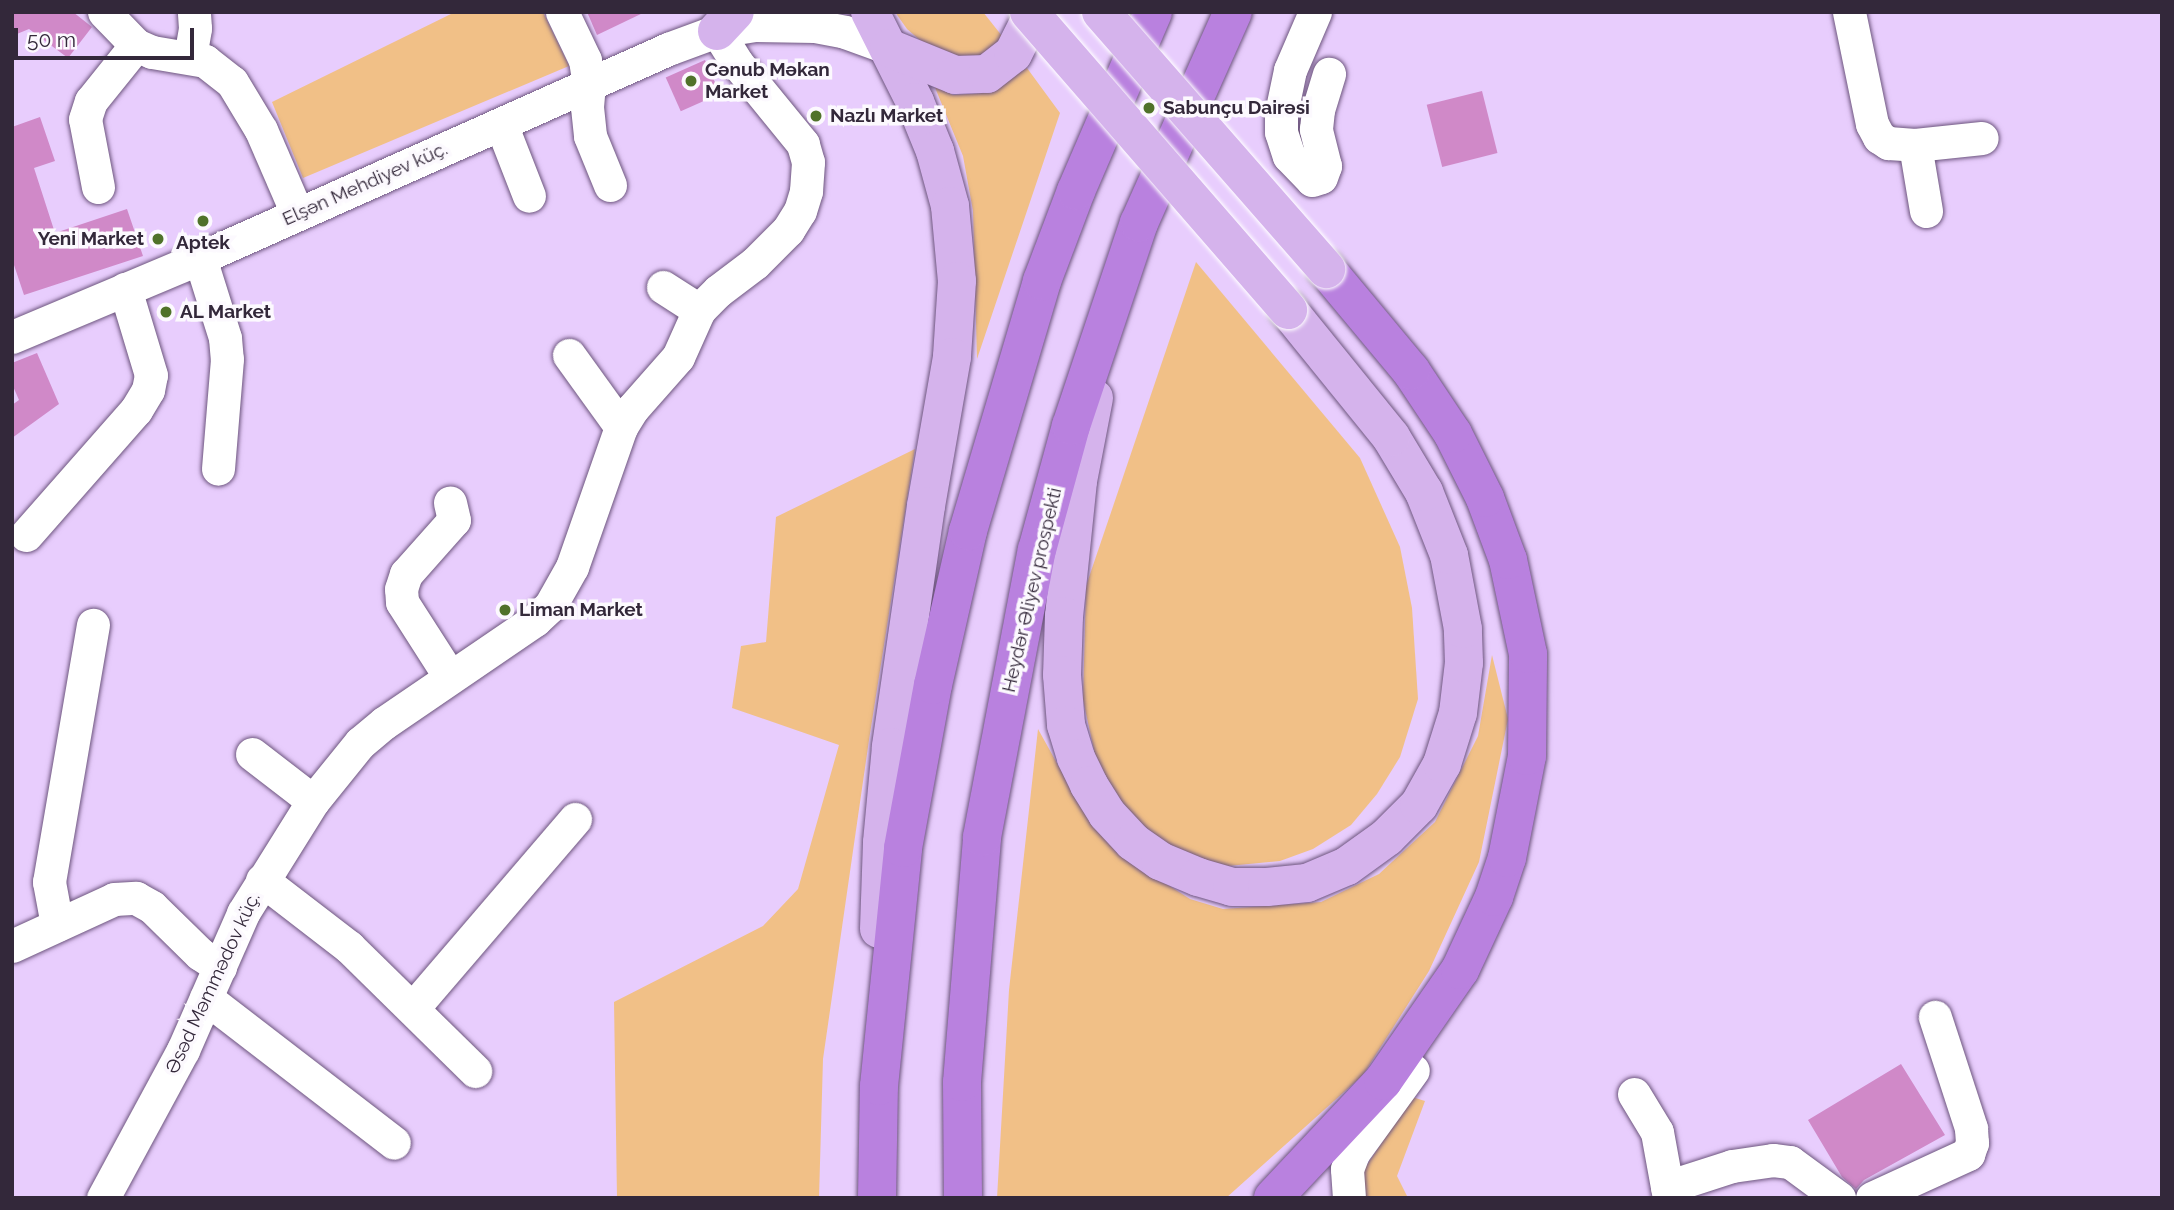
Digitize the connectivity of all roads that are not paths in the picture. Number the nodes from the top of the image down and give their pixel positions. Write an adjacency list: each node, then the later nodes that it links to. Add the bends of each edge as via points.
1 (104, 12): 12 (street)
2 (194, 12): 14 (street)
3 (562, 12): 16 (street, via 585,60)
4 (870, 12): 13 (main road)
5 (1032, 12): 13 (main road, via 1013,54 987,74 955,75); 29 (main road, bridge, via 1391,437 1424,492 1449,555 1460,597 1464,663 1458,712 1442,764 1419,805 1387,837 1347,866 1307,883 1232,887 1160,861 1133,842 1107,814 1076,758 1066,725 1064,615 1078,481)
6 (1101, 12): 26 (main road, bridge)
7 (1153, 12): 51 (highway, via 1042,281 968,531 903,848)
8 (1233, 12): 29 (highway, Heydər Əliyev prospekti, via 1139,223)
9 (1315, 12): 15 (street, via 1290,70 1281,113 1289,156 1312,180 1321,177 1325,166 1316,130)
10 (1849, 12): 19 (street, via 1872,124 1888,143)
11 (726, 22): 13 (street, Elşən Mehdiyev küç., via 815,26); 16 (street, Elşən Mehdiyev küç.); 30 (street, Əsəd Məmmədov küç., via 737,64 803,144 808,162 806,191 788,230)
12 (136, 45): 14 (street); 21 (street, via 91,101 85,119)
13 (889, 48): 51 (main road, via 943,176 957,281 952,357 887,788 879,915)
14 (190, 57): 24 (street, via 220,71 245,100)
15 (1329, 74)
16 (589, 83): 17 (street, Elşən Mehdiyev küç.); 20 (street, via 590,136)
17 (501, 124): 22 (street); 24 (street, Elşən Mehdiyev küç.)
18 (1982, 138): 19 (street)
19 (1915, 145): 23 (street)
20 (610, 184)
21 (98, 187)
22 (529, 196)
23 (1926, 211)
24 (297, 214): 25 (street, Elşən Mehdiyev küç.)
25 (200, 258): 28 (street, Elşən Mehdiyev küç.); 34 (street, via 227,359)
26 (1326, 269): 42 (highway, via 1411,371 1453,434 1485,498 1508,560 1528,654 1529,696 1525,768)
27 (663, 287): 30 (street)
28 (125, 289): 31 (street, Elşən Mehdiyev küç.); 36 (street, via 151,374 148,390 136,410)
29 (1112, 306): 57 (highway, Heydər Əliyev prospekti, via 1071,426 1037,550 982,837 962,1082)
30 (699, 310): 33 (street, Əsəd Məmmədov küç., via 678,357)
31 (12, 337)
32 (569, 355): 33 (street)
33 (621, 428): 38 (street, Əsəd Məmmədov küç., via 572,567 550,606)
34 (218, 469)
35 (450, 502): 38 (street, via 454,520 406,574 401,589 402,602)
36 (26, 535)
37 (93, 625): 44 (street, via 48,882)
38 (450, 677): 40 (street, Əsəd Məmmədov küç., via 360,743)
39 (252, 754): 40 (street)
40 (313, 801): 43 (street, Əsəd Məmmədov küç.)
41 (575, 819): 48 (street)
42 (1507, 858): 58 (highway, via 1460,970 1424,1026 1383,1081); 59 (street, via 1485,945 1444,1025 1353,1153 1347,1169)
43 (262, 880): 46 (street, Əsəd Məmmədov küç.); 48 (street, via 349,947)
44 (57, 925): 45 (street); 46 (street, via 114,899 136,898)
45 (12, 946)
46 (220, 967): 47 (street, Əsəd Məmmədov küç.)
47 (206, 998): 53 (street); 55 (street, Əsəd Məmmədov küç.)
48 (413, 1007): 50 (street)
49 (1935, 1017): 61 (street, via 1972,1143 1968,1154)
50 (475, 1071)
51 (878, 1086): 56 (highway)
52 (1634, 1094): 54 (street, via 1657,1132)
53 (394, 1143)
54 (1668, 1192): 60 (street, via 1732,1166 1773,1160 1790,1162)
55 (109, 1196)
56 (877, 1198)
57 (962, 1198)
58 (1273, 1198)
59 (1349, 1198)
60 (1839, 1198)
61 (1872, 1198)

